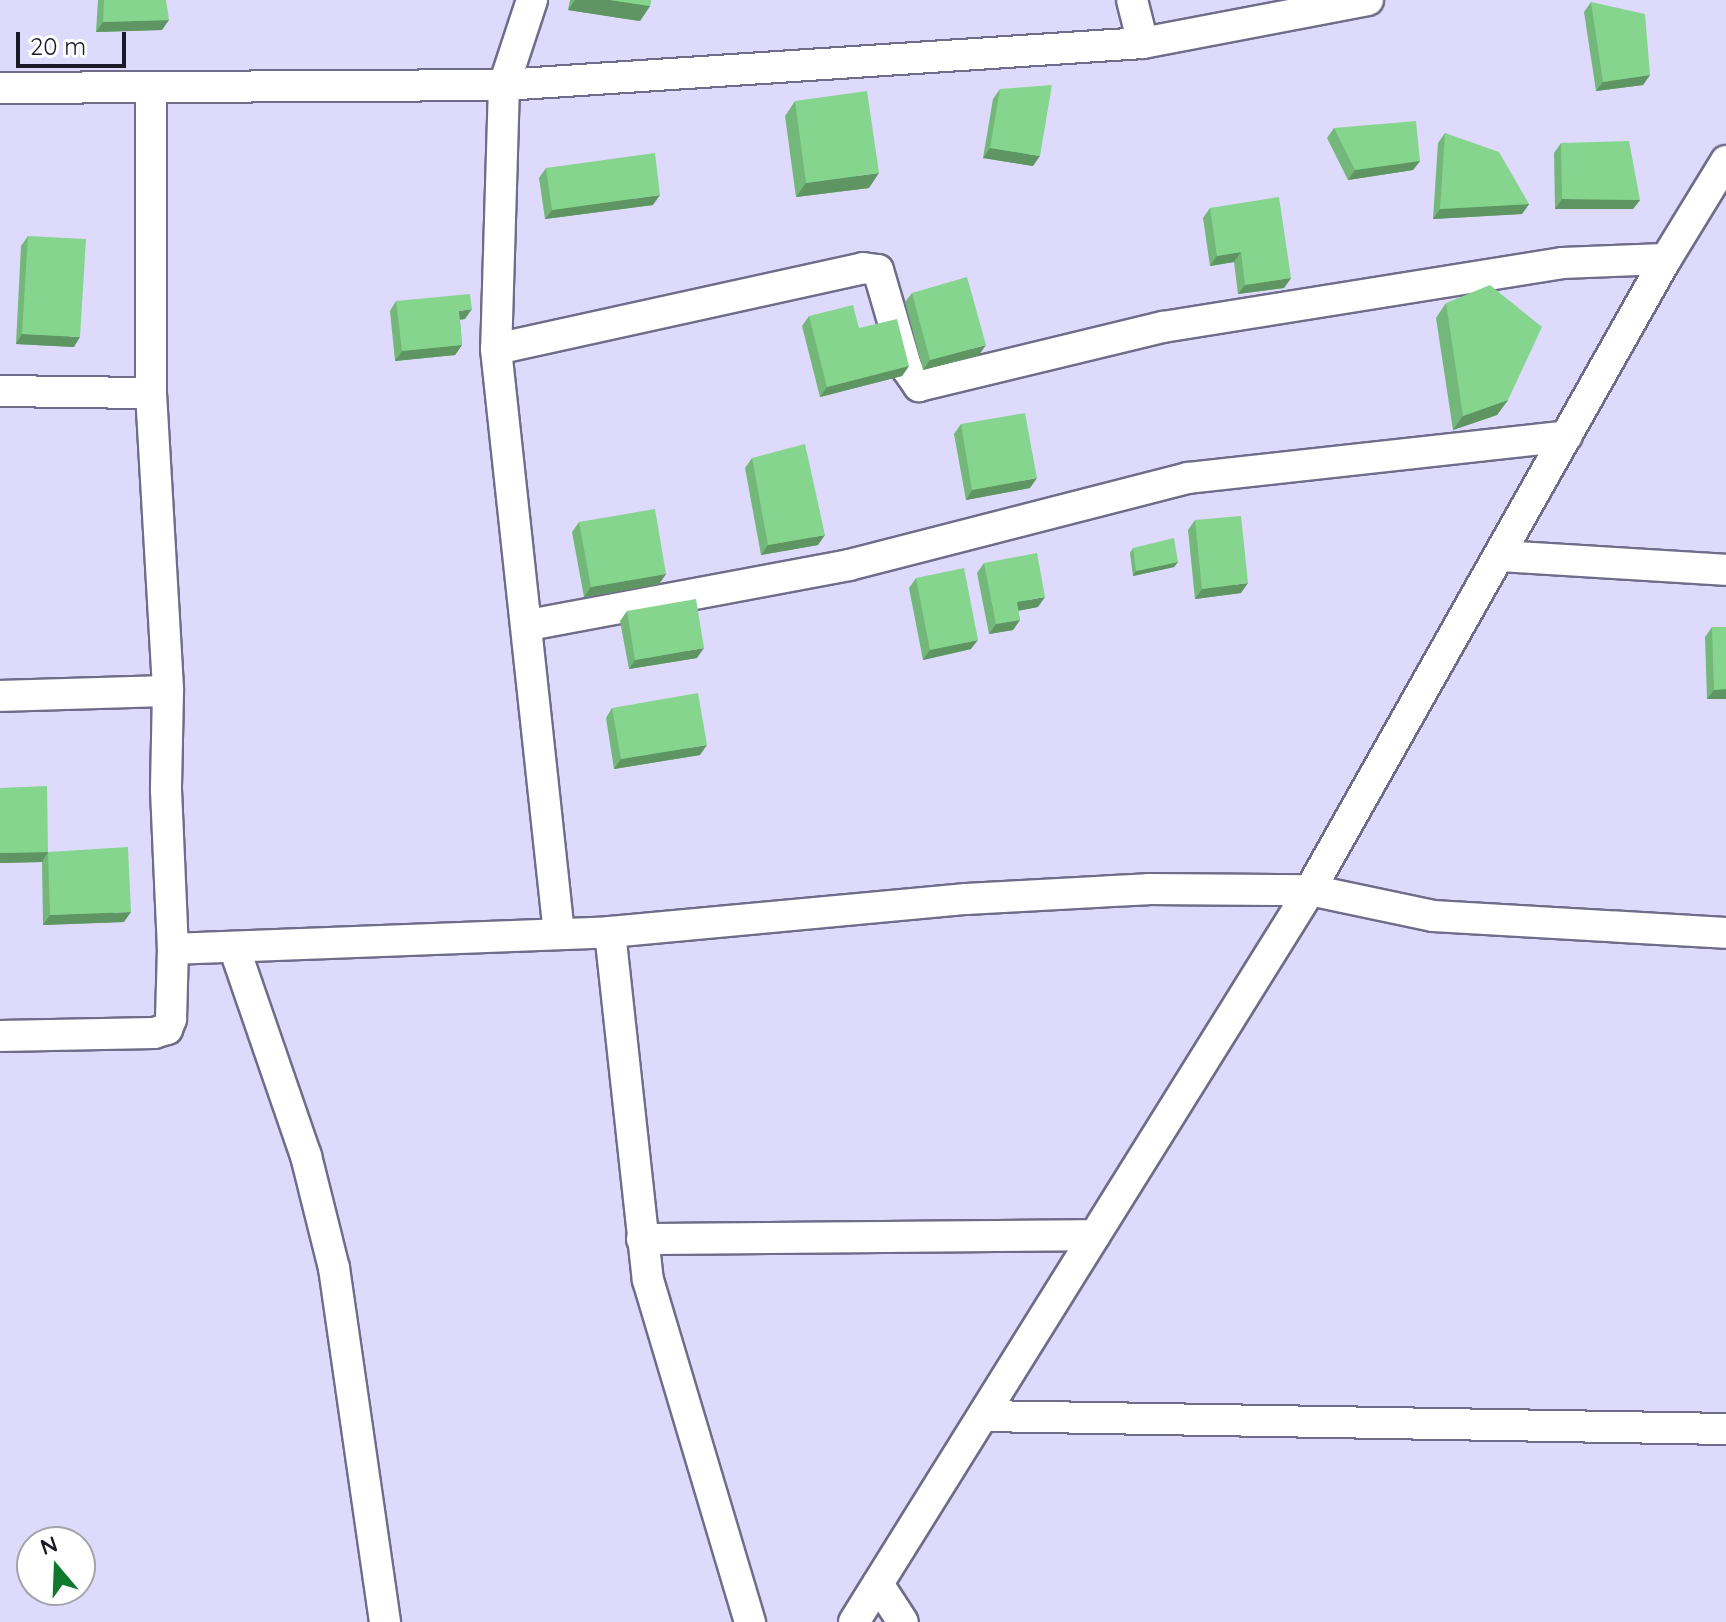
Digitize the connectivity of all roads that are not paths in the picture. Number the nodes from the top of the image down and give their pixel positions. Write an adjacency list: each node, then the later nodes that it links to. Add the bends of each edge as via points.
1 (532, 0): 5 (street)
2 (1132, 0): 4 (street)
3 (1368, 0): 4 (street)
4 (1143, 43): 5 (street)
5 (504, 85): 7 (street); 10 (street)
6 (0, 88): 7 (street)
7 (151, 88): 12 (street)
8 (1726, 161): 9 (street)
9 (1666, 259): 10 (street, via 1562,263 1163,327 919,386 907,369 878,270 863,268); 13 (street)
10 (496, 349): 16 (street)
11 (0, 391): 12 (street)
12 (151, 393): 17 (street)
13 (1567, 436): 14 (street); 16 (street, via 1188,478 849,565)
14 (1499, 556): 15 (street); 19 (street)
15 (1726, 570)
16 (529, 625): 22 (street)
17 (168, 691): 18 (street); 24 (street)
18 (0, 696)
19 (1310, 890): 20 (street, via 1148,889 966,899); 21 (street, via 1433,916); 26 (street)
20 (610, 932): 22 (street); 27 (street)
21 (1726, 933)
22 (559, 934): 23 (street)
23 (234, 947): 24 (street); 31 (street, via 306,1156 334,1268)
24 (173, 949): 25 (street, via 167,1029)
25 (0, 1036)
26 (1095, 1235): 27 (street); 28 (street)
27 (642, 1239): 32 (street, via 648,1280)
28 (983, 1416): 29 (street); 30 (street)
29 (1726, 1429)
30 (878, 1584): 33 (street); 34 (street)
31 (385, 1622)
32 (750, 1622)
33 (854, 1622)
34 (903, 1622)

